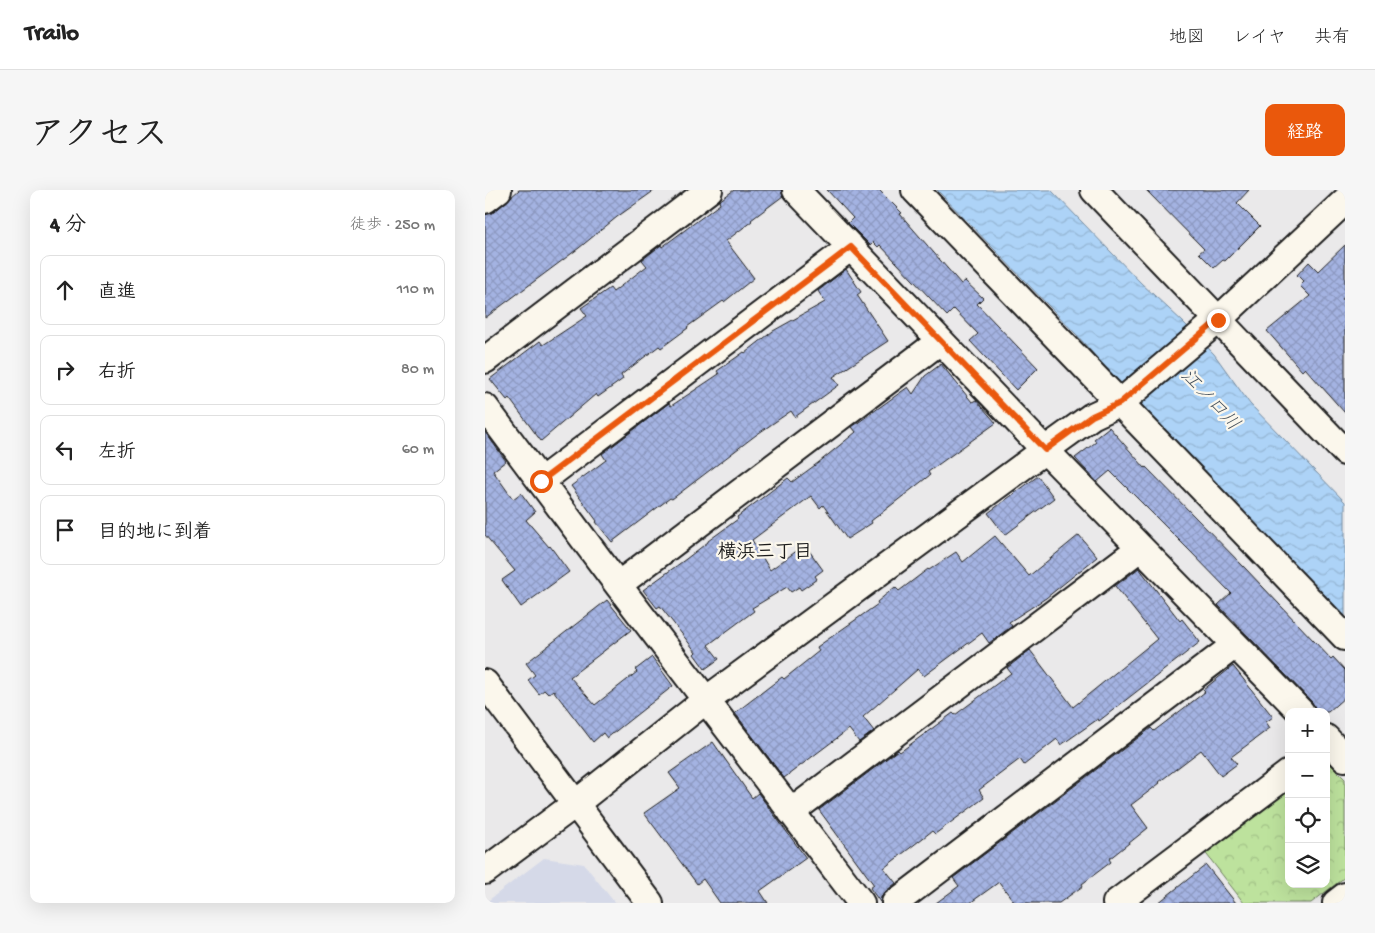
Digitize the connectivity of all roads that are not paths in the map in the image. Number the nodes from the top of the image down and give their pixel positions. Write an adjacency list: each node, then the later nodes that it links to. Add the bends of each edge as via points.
1 (709, 190): 9 (street)
2 (796, 190): 6 (street)
3 (915, 190): 10 (street)
4 (1094, 190): 7 (street)
5 (1345, 201): 7 (street)
6 (851, 247): 8 (street); 14 (street)
7 (1218, 320): 10 (street); 13 (street)
8 (940, 341): 12 (street); 16 (street)
9 (485, 360)
10 (1120, 403): 12 (street, via 1092,416); 17 (street)
11 (485, 407): 14 (street)
12 (1045, 450): 15 (street); 20 (street)
13 (1345, 452)
14 (541, 481): 16 (street)
15 (1140, 548): 18 (street); 24 (street)
16 (618, 585): 20 (street)
17 (1345, 637)
18 (1235, 645): 21 (street); 29 (street)
19 (485, 683): 23 (street)
20 (706, 700): 23 (street); 24 (street)
21 (1297, 708)
22 (1285, 776): 30 (street)
23 (575, 804): 25 (street); 27 (street)
24 (791, 812): 28 (street)
25 (485, 871)
26 (1345, 896): 31 (street)
27 (649, 903)
28 (861, 903)
29 (895, 903)
30 (1116, 903)
31 (1336, 903)

